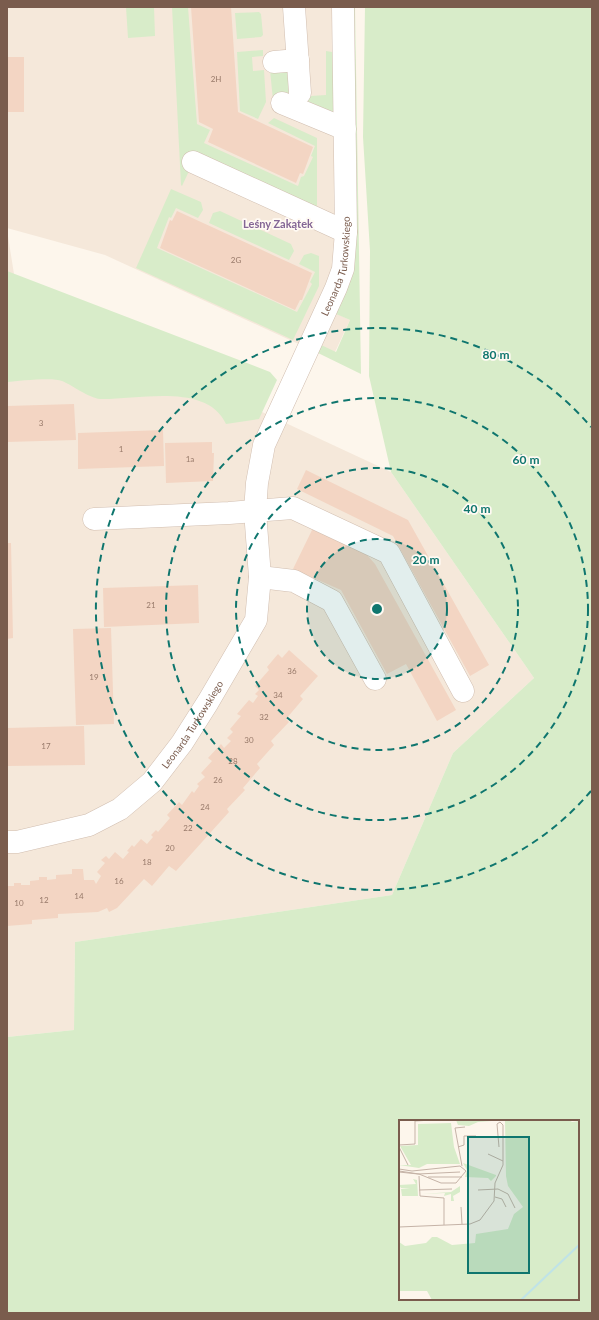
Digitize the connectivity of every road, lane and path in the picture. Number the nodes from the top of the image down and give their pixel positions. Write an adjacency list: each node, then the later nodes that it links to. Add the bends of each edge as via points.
1 (294, 7): 3 (street)
2 (343, 7): 5 (street, Leonarda Turkowskiego)
3 (298, 60): 4 (street); 5 (street, via 291,98)
4 (274, 62)
5 (345, 129): 7 (street, Leonarda Turkowskiego)
6 (193, 162): 7 (street)
7 (346, 232): 8 (street, Leonarda Turkowskiego, via 343,269 336,288 264,445 256,482)
8 (255, 511): 9 (street); 10 (street, Leonarda Turkowskiego); 12 (street, via 293,508 389,553)
9 (94, 518)
10 (260, 577): 11 (street, via 294,581 332,601); 13 (street, Leonarda Turkowskiego, via 256,620 182,743 152,782 120,810 89,825 17,842)
11 (375, 679)
12 (463, 691)
13 (7, 842)

